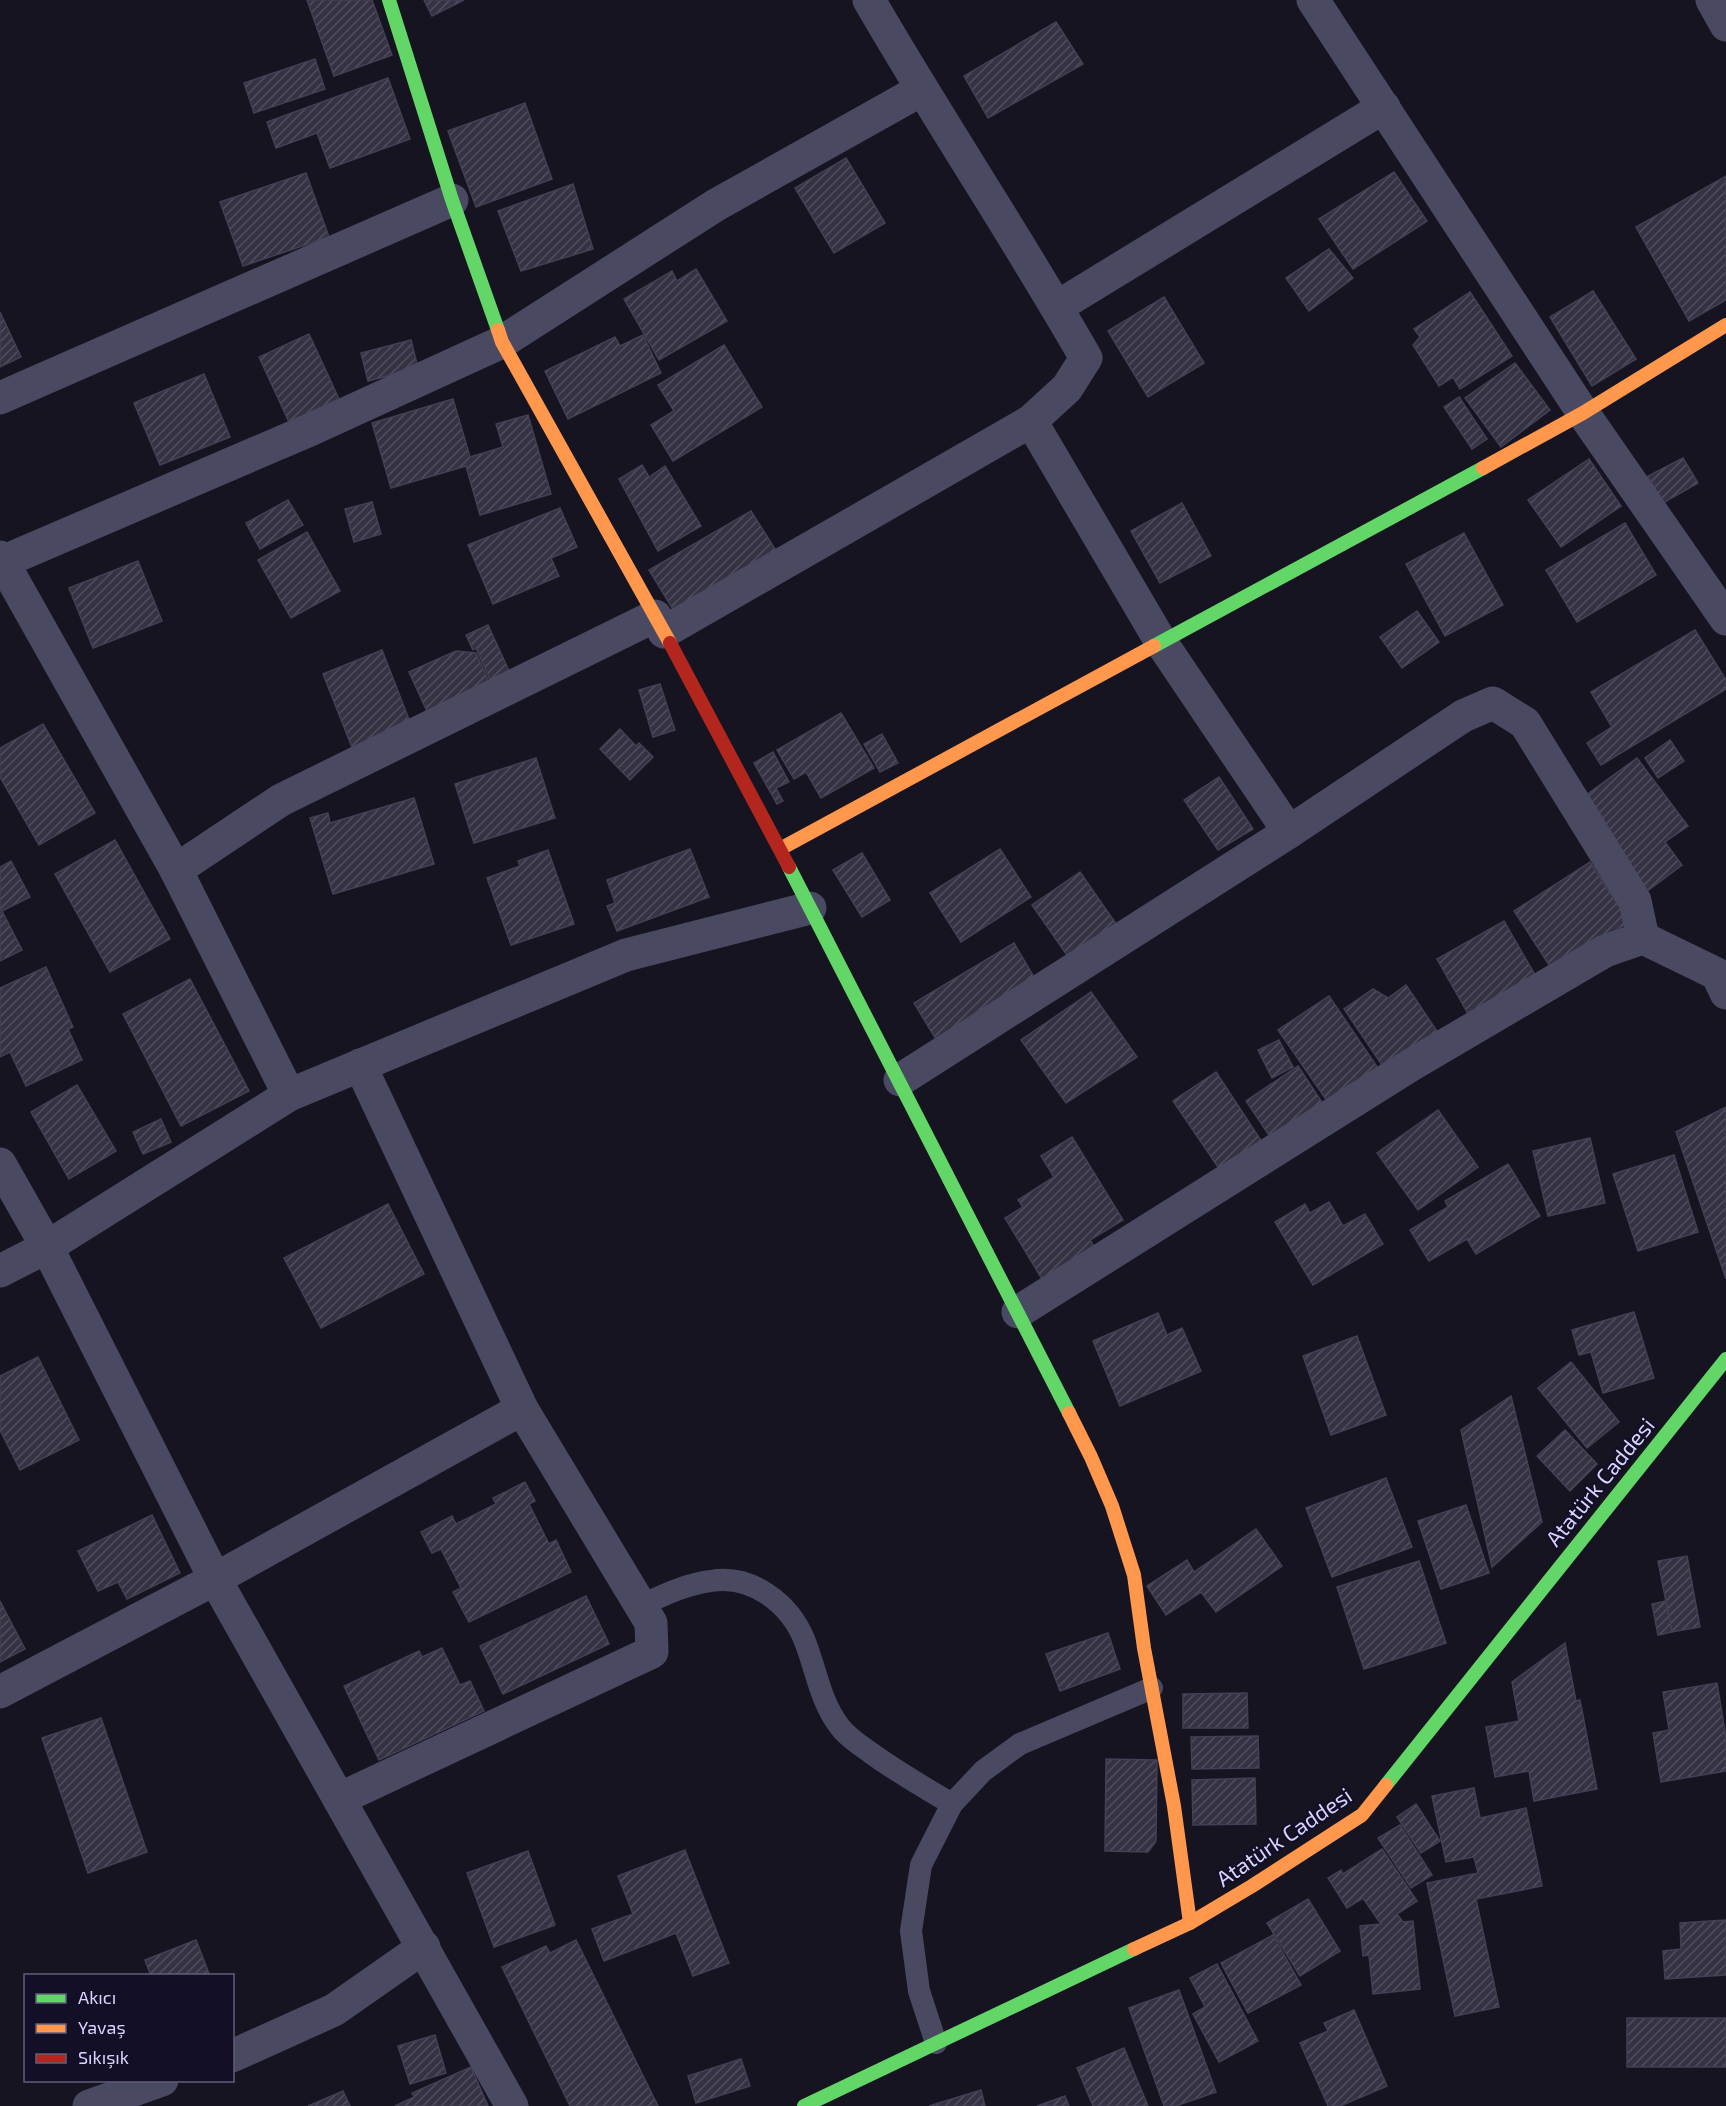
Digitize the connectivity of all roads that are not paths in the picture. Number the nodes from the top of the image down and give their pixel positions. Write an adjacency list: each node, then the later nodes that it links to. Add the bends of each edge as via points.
1 (389, 0): 8 (street)
2 (869, 0): 6 (street)
3 (1313, 0): 7 (street)
4 (1712, 0): 5 (street)
5 (1726, 25)
6 (921, 90): 9 (street); 11 (street, via 716,205)
7 (1384, 106): 9 (street); 13 (street)
8 (452, 200): 11 (street); 12 (street)
9 (1057, 306): 14 (street, via 1086,358 1067,388)
10 (1726, 325): 13 (street)
11 (502, 342): 15 (street, via 312,429); 17 (street)
12 (0, 398)
13 (1583, 413): 16 (street); 18 (street)
14 (1031, 421): 17 (street); 18 (street)
15 (1, 561): 21 (street)
16 (1726, 619)
17 (660, 624): 20 (street); 21 (street, via 280,800)
18 (1161, 642): 19 (street); 20 (street)
19 (1289, 832): 23 (street, via 1463,716 1493,703 1525,723 1635,902); 26 (street)
20 (780, 849): 22 (street)
21 (176, 870): 27 (street)
22 (810, 908): 25 (street, via 626,954); 26 (street)
23 (1643, 938): 24 (street); 31 (street, via 1605,951 1411,1065)
24 (1723, 976)
25 (360, 1065): 27 (street); 33 (street)
26 (900, 1080): 31 (street)
27 (289, 1095): 29 (street)
28 (0, 1164): 29 (street)
29 (46, 1247): 30 (street); 34 (street)
30 (0, 1271)
31 (1018, 1312): 36 (street, via 1112,1506 1134,1575)
32 (1726, 1359): 40 (street, Atatürk Caddesi, via 1362,1815)
33 (522, 1409): 34 (street); 35 (street)
34 (215, 1579): 37 (street); 38 (street)
35 (642, 1605): 38 (street, via 651,1623 652,1652); 39 (lane, via 675,1590 712,1580 736,1581 770,1596 789,1614 803,1638 824,1699 839,1726 896,1771)
36 (1152, 1688): 39 (lane, via 1020,1744 983,1771); 40 (street)
37 (0, 1692)
38 (339, 1799): 41 (street)
39 (952, 1804): 42 (lane, via 921,1865 911,1931 919,1991)
40 (1190, 1923): 42 (street, Atatürk Caddesi)
41 (424, 1947): 43 (street, via 334,2010); 46 (street)
42 (936, 2043): 47 (street, Atatürk Caddesi)
43 (234, 2055)
44 (156, 2082): 45 (street)
45 (89, 2106)
46 (512, 2106)
47 (804, 2106)

